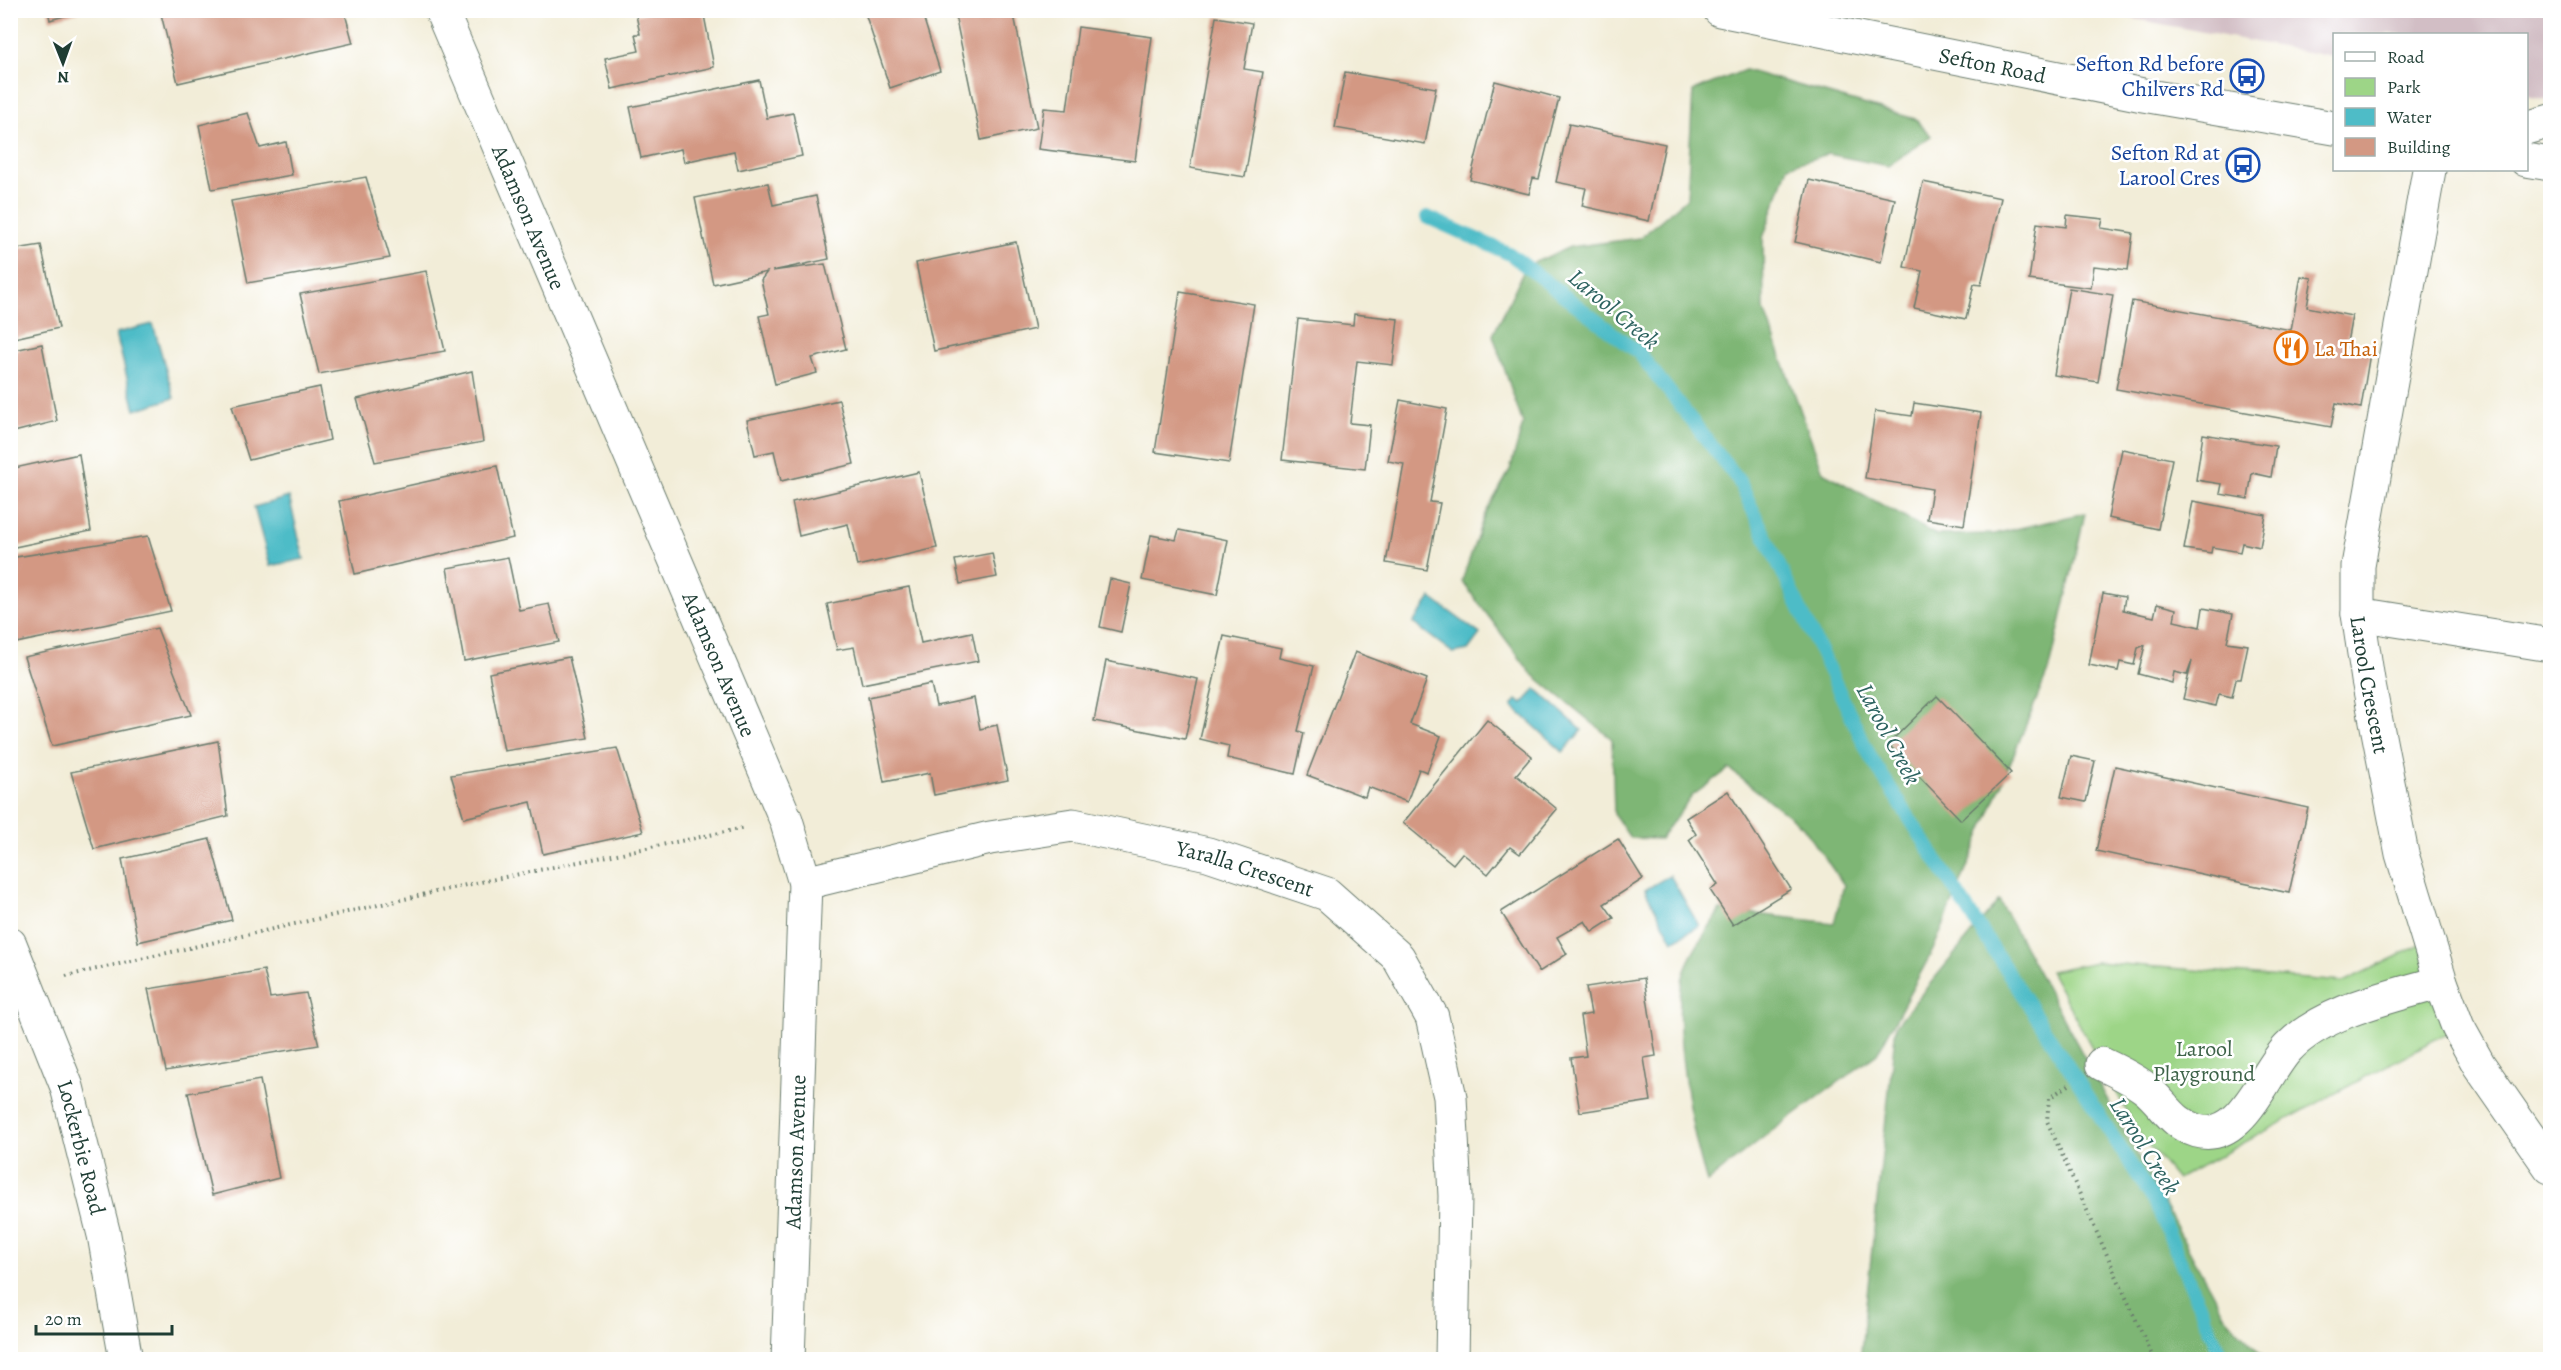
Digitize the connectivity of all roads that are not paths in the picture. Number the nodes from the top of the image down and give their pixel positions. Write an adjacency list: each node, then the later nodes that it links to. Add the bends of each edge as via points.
1 (441, 10): 11 (street, Adamson Avenue, via 786,820)
2 (1720, 10): 5 (street, Sefton Road, via 2131,93)
3 (2550, 121): 4 (street)
4 (2528, 127)
5 (2333, 128)
6 (2528, 160): 7 (street)
7 (2550, 164)
8 (2429, 171): 9 (street, Larool Crescent, via 2358,566)
9 (2358, 614): 10 (street); 13 (street, Larool Crescent, via 2402,854)
10 (2550, 645)
11 (805, 883): 17 (street, Adamson Avenue); 18 (street, Yaralla Crescent, via 990,838 1073,825 1208,854 1327,894 1398,957 1432,1017 1450,1097 1455,1196)
12 (10, 944): 16 (street, Lockerbie Road, via 67,1088 104,1235)
13 (2441, 982): 14 (street, via 2331,1017 2288,1047 2236,1122 2219,1132 2198,1131 2175,1121 2147,1090); 15 (street, Larool Crescent, via 2458,1027 2479,1065)
14 (2102, 1064)
15 (2550, 1167)
16 (126, 1359)
17 (788, 1359)
18 (1452, 1359)

